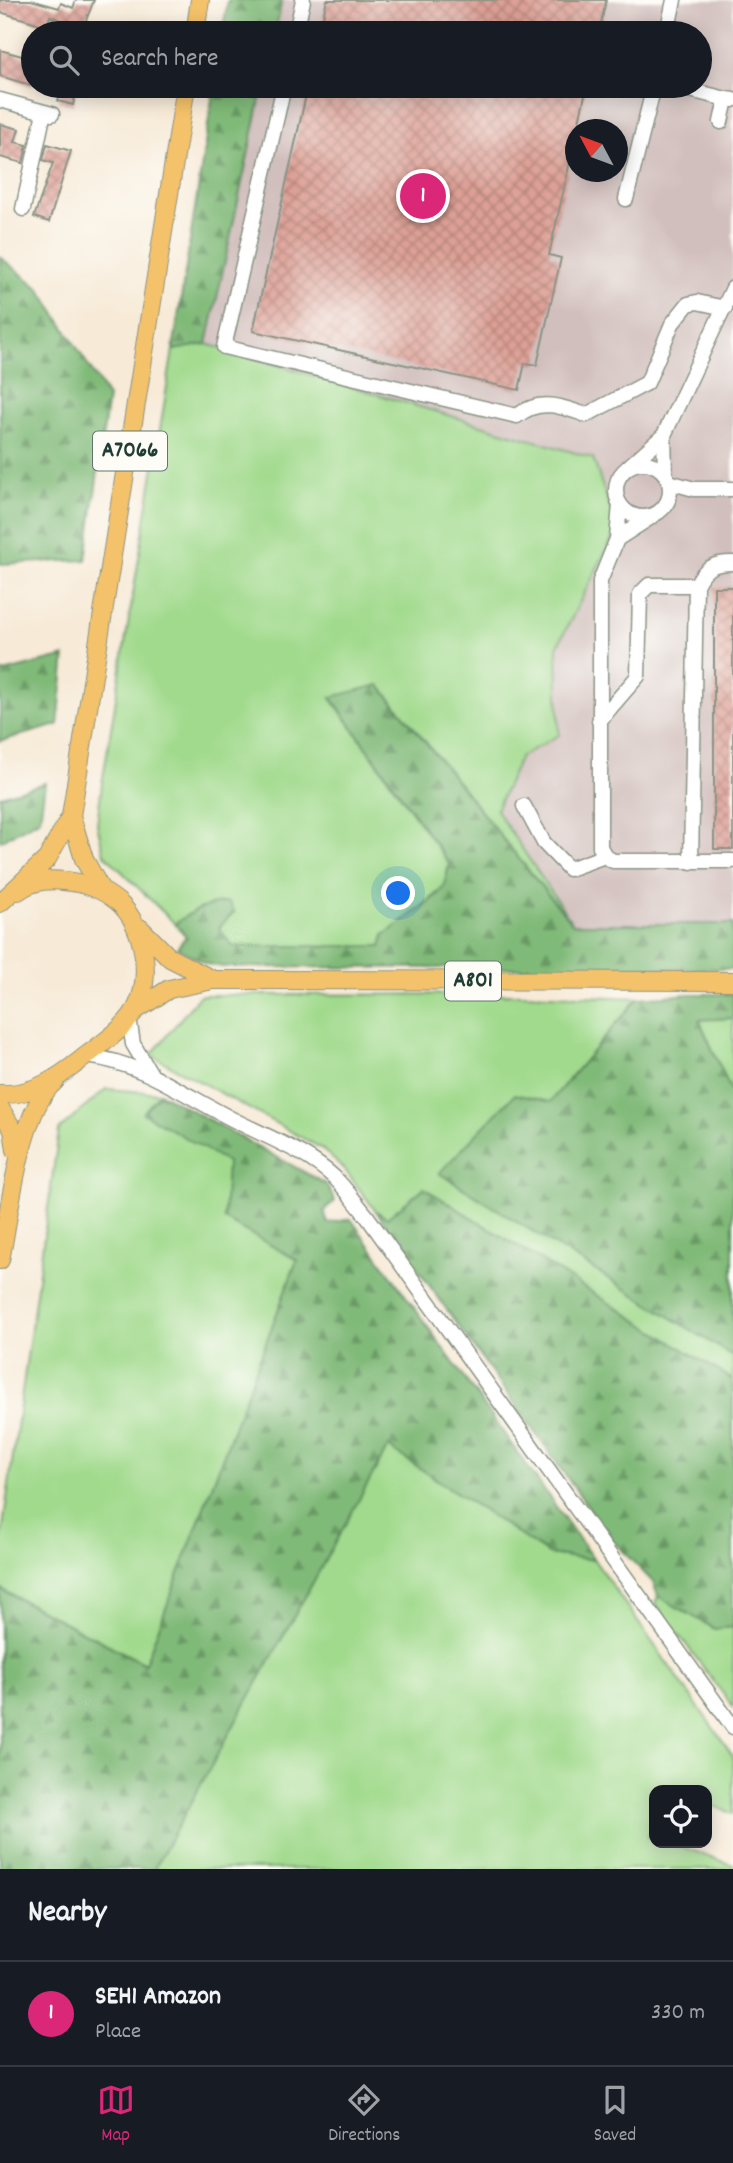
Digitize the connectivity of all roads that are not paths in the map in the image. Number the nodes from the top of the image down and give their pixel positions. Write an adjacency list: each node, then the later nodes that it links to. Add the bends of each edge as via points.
1 (200, 0): 4 (main road)
2 (303, 0): 5 (street)
3 (674, 0): 6 (street)
4 (197, 21)
5 (299, 21)
6 (670, 21)
7 (712, 96): 12 (street)
8 (184, 98): 31 (main road, A7066)
9 (281, 98): 17 (street, via 224,346 517,416 527,408 554,403 586,415 650,379 680,311 688,304)
10 (651, 98): 14 (street)
11 (0, 100): 15 (street, via 48,113)
12 (729, 100): 13 (street)
13 (720, 122)
14 (626, 199)
15 (23, 209)
16 (733, 288): 17 (street)
17 (725, 308): 18 (street)
18 (664, 436): 19 (street); 20 (street)
19 (627, 468): 20 (street, via 643,463); 23 (street, via 616,489)
20 (667, 478): 21 (street); 24 (street)
21 (694, 489): 22 (street); 24 (street)
22 (733, 489)
23 (620, 504): 25 (street, via 634,516); 26 (street)
24 (667, 504): 25 (street)
25 (652, 516): 26 (street)
26 (617, 539): 29 (street, via 600,581)
27 (733, 563): 28 (street, via 704,569)
28 (696, 585): 29 (street, via 649,584 640,594 638,676); 34 (street)
29 (599, 721): 32 (street, via 600,847)
30 (524, 806): 32 (street, via 544,843 569,869)
31 (71, 816): 35 (main road, A7066, via 84,859); 36 (main road, A7066, via 47,859)
32 (605, 856): 34 (street, via 625,862)
33 (733, 861): 34 (street)
34 (691, 862)
35 (101, 890): 36 (main road, A801, via 55,880 27,884); 37 (main road, A801)
36 (0, 903)
37 (129, 915): 38 (main road, A801, via 161,951); 40 (main road, A801, via 144,957 142,989)
38 (213, 980): 39 (main road, A801); 40 (main road, A801, via 169,989)
39 (733, 981)
40 (133, 1014): 41 (main road, A801); 43 (street, via 133,1044)
41 (86, 1056): 42 (main road, A801); 43 (street, via 115,1060)
42 (71, 1068): 44 (main road, A801, via 20,1093); 46 (main road, via 45,1090 24,1135)
43 (152, 1074): 48 (street, via 305,1156 335,1178)
44 (0, 1094)
45 (0, 1108): 46 (main road, via 13,1130)
46 (19, 1167): 47 (main road)
47 (0, 1260)
48 (733, 1727)

